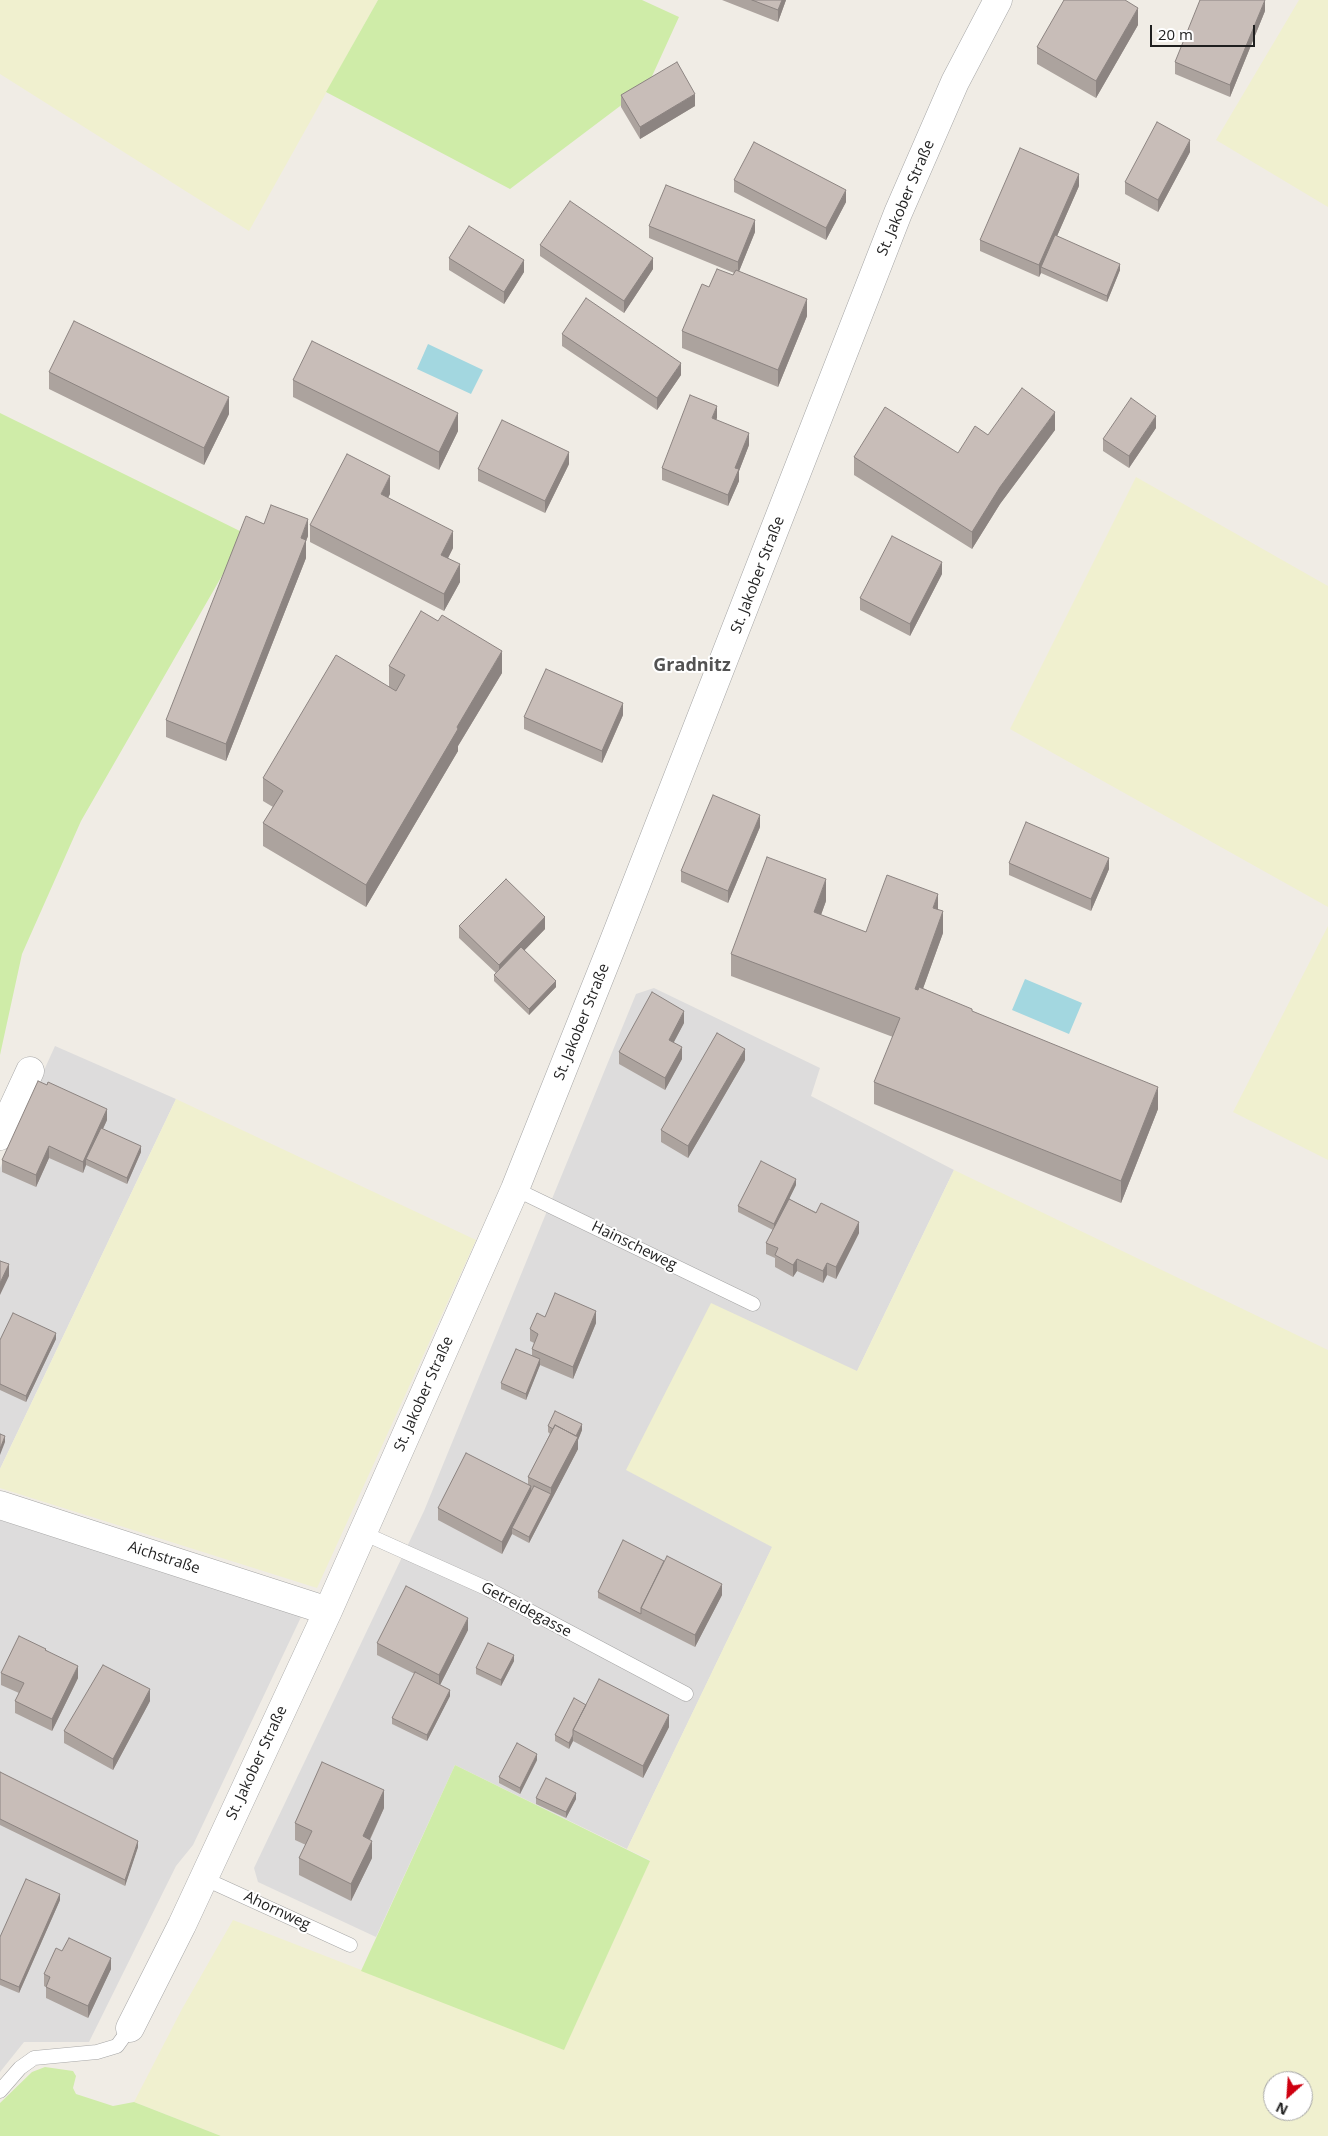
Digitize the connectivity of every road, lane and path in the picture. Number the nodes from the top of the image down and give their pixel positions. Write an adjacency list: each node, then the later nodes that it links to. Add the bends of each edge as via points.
1 (998, 0): 4 (street, St. Jakober Straße, via 955,82 898,213)
2 (30, 1071): 3 (street)
3 (0, 1136)
4 (515, 1189): 5 (lane, Hainscheweg); 7 (street, St. Jakober Straße)
5 (753, 1304)
6 (0, 1505): 8 (street, Aichstraße)
7 (363, 1533): 8 (street, St. Jakober Straße); 9 (lane, Getreidegasse, via 488,1589)
8 (328, 1611): 10 (street, St. Jakober Straße)
9 (686, 1694)
10 (203, 1878): 11 (lane, Ahornweg); 12 (street, St. Jakober Straße)
11 (350, 1945)
12 (130, 2028): 13 (lane, via 117,2046 97,2052 34,2058 20,2068)
13 (0, 2091)

